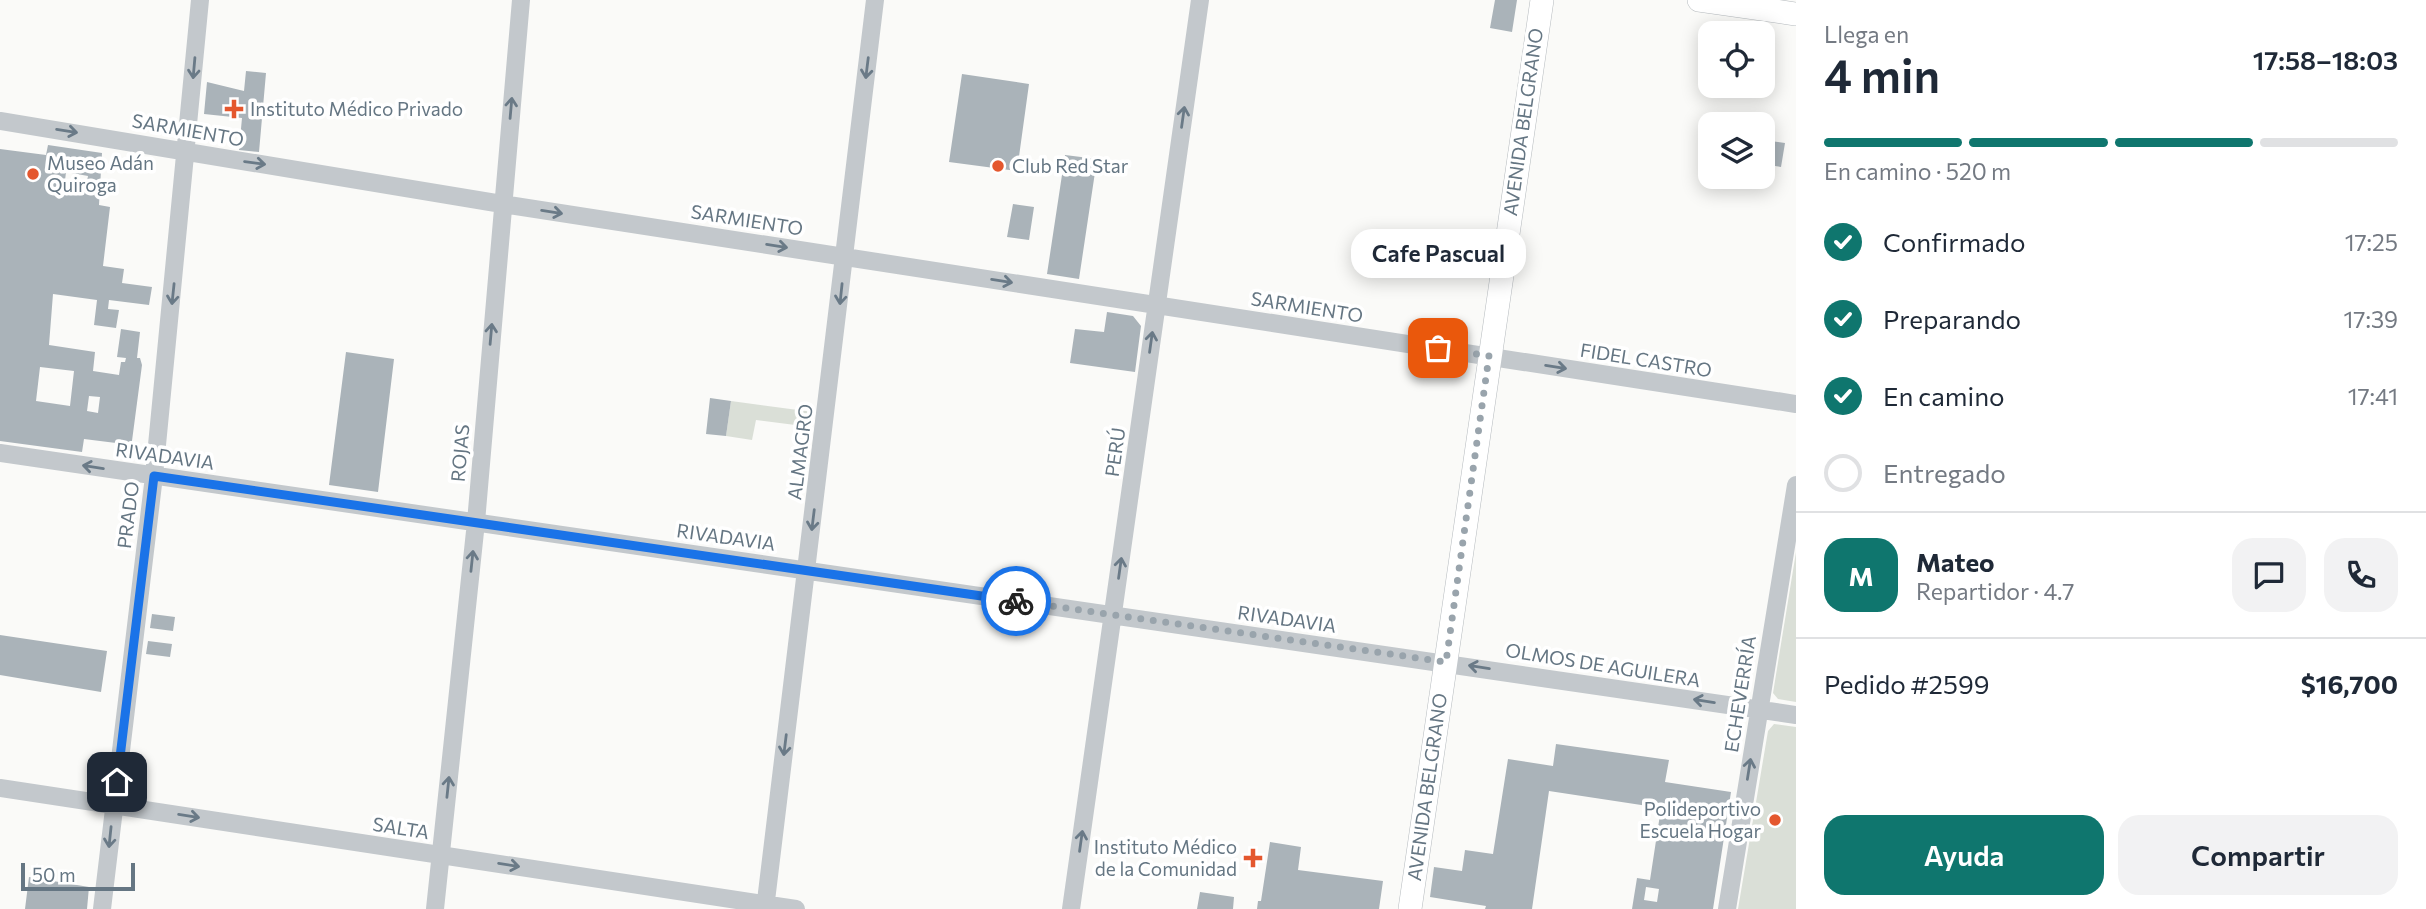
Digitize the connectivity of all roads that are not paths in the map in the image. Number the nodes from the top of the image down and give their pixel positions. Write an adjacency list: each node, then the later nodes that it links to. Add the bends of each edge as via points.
1 (200, 0): 9 (street, PRADO, one-way to 9)
2 (521, 0): 10 (street, ROJAS, one-way to 2)
3 (875, 0): 11 (street, ALMAGRO, one-way to 11)
4 (1200, 0): 12 (street, PERÚ, one-way to 4)
5 (1542, 0): 13 (main road, AVENIDA BELGRANO)
6 (1699, 0): 7 (main road)
7 (1796, 14)
8 (0, 121): 9 (street, SARMIENTO, one-way to 9)
9 (187, 153): 10 (street, SARMIENTO, one-way to 10); 16 (street, PRADO, one-way to 16)
10 (502, 204): 11 (street, SARMIENTO, one-way to 11); 18 (street, ROJAS, one-way to 10)
11 (845, 257): 12 (street, SARMIENTO, one-way to 12); 19 (street, ALMAGRO, one-way to 19)
12 (1156, 304): 13 (street, SARMIENTO); 20 (street, PERÚ, one-way to 12)
13 (1489, 356): 14 (street, FIDEL CASTRO, one-way to 14); 21 (main road, AVENIDA BELGRANO)
14 (1796, 404)
15 (0, 453): 16 (street, RIVADAVIA, one-way to 15)
16 (154, 476): 18 (street, RIVADAVIA); 25 (street, PRADO)
17 (1796, 485): 22 (street, ECHEVERRÍA)
18 (476, 522): 19 (street, RIVADAVIA); 26 (street, ROJAS, one-way to 18)
19 (806, 570): 20 (street, RIVADAVIA); 28 (street, ALMAGRO, one-way to 28)
20 (1113, 615): 21 (street, RIVADAVIA); 33 (street, PERÚ, one-way to 20)
21 (1446, 662): 22 (street, OLMOS DE AGUILERA, one-way to 21); 34 (main road, AVENIDA BELGRANO)
22 (1759, 710): 23 (street, OLMOS DE AGUILERA); 35 (street, ECHEVERRÍA, one-way to 22)
23 (1796, 715)
24 (0, 788): 25 (street, SALTA)
25 (114, 804): 26 (street, SALTA, one-way to 26); 29 (street, PRADO, one-way to 29)
26 (441, 855): 27 (street, SALTA, one-way to 27); 30 (street, ROJAS)
27 (673, 890): 28 (street, SALTA); 31 (street)
28 (766, 907): 32 (street, SALTA)
29 (102, 909)
30 (435, 909)
31 (671, 909)
32 (796, 909)
33 (1071, 909)
34 (1409, 909)
35 (1727, 909)

